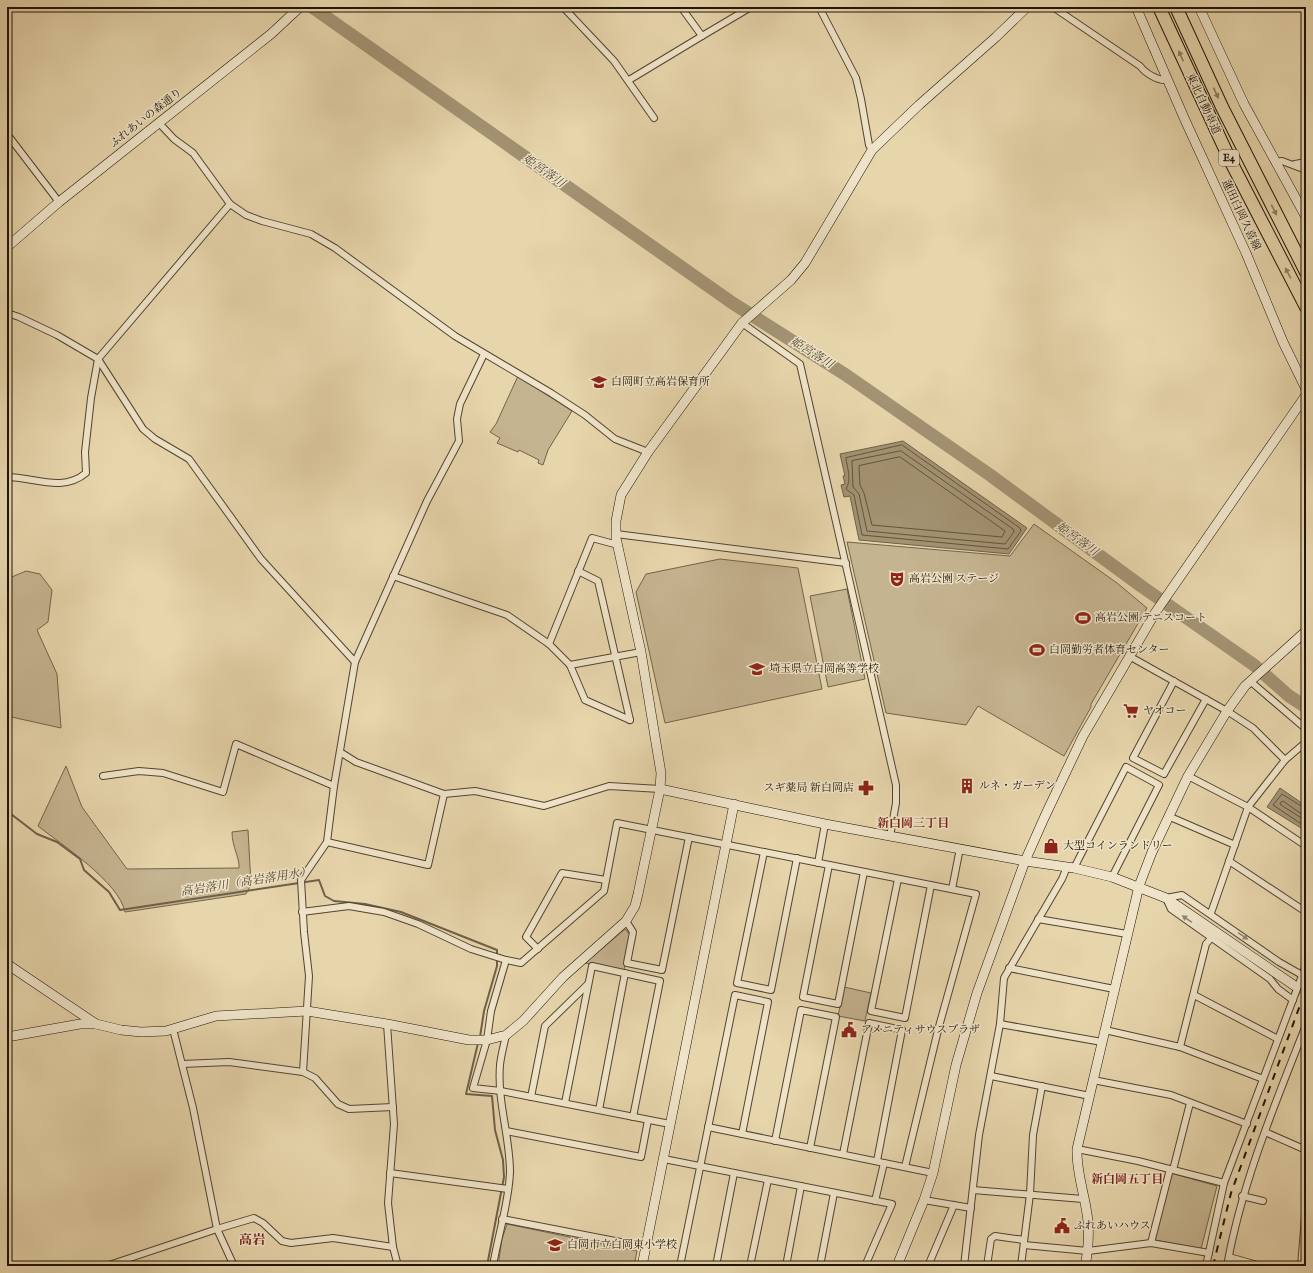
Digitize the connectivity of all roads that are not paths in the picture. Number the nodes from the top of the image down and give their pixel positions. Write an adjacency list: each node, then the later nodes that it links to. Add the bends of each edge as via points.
1 (300, 7): 16 (street, ふれあいの森通り, via 271,34)
2 (563, 7): 13 (street)
3 (681, 7): 12 (street)
4 (750, 7): 12 (street)
5 (819, 7): 18 (street, via 856,78 868,145)
6 (1027, 7): 18 (street)
7 (1053, 7): 14 (street, via 1142,69 1162,80)
8 (1136, 7): 14 (street, 蓮田白岡久喜線)
9 (1159, 7): 28 (highway, 東北自動車道 / E4, one-way to 9, via 1231,162)
10 (1176, 7): 27 (highway, 東北自動車道 / E4, one-way to 27, via 1232,128)
11 (1199, 7): 19 (street, via 1244,104)
12 (702, 36): 13 (street)
13 (629, 80): 15 (street)
14 (1167, 80): 33 (street, 蓮田白岡久喜線)
15 (654, 118)
16 (159, 123): 23 (street, ふれあいの森通り); 24 (street, via 174,139 193,153)
17 (7, 134): 23 (street)
18 (872, 150): 30 (street, via 805,263 791,280)
19 (1275, 162): 21 (street, via 1282,160); 25 (street)
20 (1306, 162): 21 (street)
21 (1295, 164): 22 (street)
22 (1306, 170)
23 (59, 202): 26 (street, ふれあいの森通り)
24 (230, 204): 31 (street, via 262,222 311,234 335,248 455,336); 32 (street)
25 (1306, 217)
26 (7, 247)
27 (1306, 272)
28 (1306, 307)
29 (7, 314): 32 (street, via 57,335)
30 (742, 323): 35 (street); 39 (street, via 800,364)
31 (484, 354): 35 (street, via 574,408 615,439); 41 (street, via 460,404 457,420 459,441 426,501)
32 (98, 359): 36 (street, via 85,452 86,473 77,480 58,485); 47 (street, via 143,429 189,459 261,559)
33 (1306, 389)
34 (1306, 395): 46 (street, via 1169,592)
35 (648, 452): 37 (street, via 621,495)
36 (7, 477)
37 (616, 534): 38 (street); 39 (street)
38 (618, 545): 40 (street, via 592,538); 44 (street)
39 (846, 563): 67 (street, via 896,785 896,803)
40 (578, 572): 43 (street); 45 (street, via 598,581)
41 (392, 576): 43 (street, via 507,615); 47 (street)
42 (1306, 631): 50 (street)
43 (549, 644): 48 (street)
44 (641, 652): 45 (street); 60 (street, via 661,773)
45 (616, 656): 48 (street); 48 (street, via 630,720 585,700)
46 (1129, 656): 49 (street); 77 (street, via 1083,736)
47 (355, 662): 55 (street)
48 (570, 665)
49 (1174, 681): 51 (street); 51 (street, via 1133,758 1164,774)
50 (1250, 681): 52 (street); 53 (street)
51 (1206, 699): 52 (street)
52 (1227, 711): 56 (street, via 1253,728); 58 (street)
53 (1306, 729)
54 (1306, 742): 56 (street)
55 (340, 752): 59 (street); 61 (street, via 356,762)
56 (1285, 760): 63 (street)
57 (103, 776): 59 (street, via 139,771 163,773 223,792 236,744)
58 (1188, 776): 63 (street); 64 (street)
59 (334, 786): 69 (street)
60 (660, 789): 61 (street, via 609,786 544,806 475,791); 62 (street); 66 (street)
61 (444, 794): 69 (street, via 428,865)
62 (734, 804): 65 (street); 70 (street)
63 (1248, 807): 71 (street); 72 (street)
64 (1168, 816): 71 (street); 86 (street)
65 (825, 824): 67 (street); 78 (street)
66 (652, 829): 68 (street); 84 (street, via 617,822); 93 (street, via 635,906)
67 (890, 836): 73 (street)
68 (689, 837): 70 (street); 93 (street, via 662,970 627,963 633,932)
69 (327, 842): 89 (street, via 301,880)
70 (725, 844): 74 (street); 136 (street)
71 (1235, 844): 76 (street)
72 (1306, 846)
73 (960, 848): 77 (street); 87 (street)
74 (764, 852): 75 (street); 75 (street, via 737,983 771,990)
75 (796, 858): 78 (street)
76 (1229, 860): 90 (street); 91 (street)
77 (1025, 861): 80 (street); 155 (street, via 975,1000 956,1065)
78 (818, 863): 79 (street)
79 (829, 865): 81 (street); 81 (street, via 803,997 838,1004)
80 (1070, 867): 82 (street); 82 (street, via 1126,767 1159,785); 92 (street)
81 (864, 872): 83 (street)
82 (1112, 876): 86 (street)
83 (898, 879): 85 (street); 85 (street, via 871,1011 905,1018)
84 (606, 880): 96 (street, via 604,891); 96 (street, via 562,873 526,937)
85 (931, 885): 87 (street)
86 (1139, 886): 88 (street); 94 (street)
87 (952, 889): 151 (street, via 976,894 938,1030)
88 (1166, 898): 91 (street, via 1182,895); 95 (street, one-way to 88, via 1171,909); 104 (street)
89 (302, 912): 97 (street, via 349,906 384,912 418,924 471,949); 108 (street, via 310,976)
90 (1306, 912)
91 (1211, 913): 102 (street, one-way to 102, via 1279,962)
92 (1038, 919): 94 (street); 100 (street)
93 (626, 921): 115 (street, via 563,977 524,1022)
94 (1127, 934): 105 (street)
95 (1212, 937): 106 (street, via 1206,944); 107 (street, via 1270,979 1278,990)
96 (538, 949): 97 (street, via 521,963)
97 (506, 960): 118 (street, via 491,1012)
98 (7, 964): 109 (street)
99 (1306, 965): 102 (street)
100 (1009, 968): 105 (street); 111 (street, via 1004,978)
101 (626, 973): 103 (street, via 592,966); 133 (street); 134 (street, via 660,981)
102 (1302, 975): 107 (street)
103 (588, 984): 129 (street, via 545,1026); 131 (street)
104 (1294, 986)
105 (1114, 989): 114 (street)
106 (1194, 995): 117 (street); 120 (street)
107 (1293, 1000): 117 (street)
108 (307, 1011): 110 (street); 113 (street, via 216,1016); 122 (street)
109 (96, 1024): 113 (street, via 141,1032); 116 (street, via 80,1024)
110 (387, 1024): 118 (street, via 469,1040); 132 (street)
111 (1000, 1024): 119 (street); 123 (street)
112 (1306, 1025): 140 (street)
113 (173, 1029): 121 (street)
114 (1106, 1030): 119 (street); 120 (street)
115 (506, 1035): 118 (street); 127 (street, via 500,1065)
116 (7, 1037)
117 (1278, 1039): 124 (street)
118 (487, 1040): 127 (street, via 473,1088)
119 (1102, 1042): 125 (street)
120 (1180, 1047): 124 (street)
121 (182, 1064): 122 (street, via 230,1062); 173 (street)
122 (303, 1072): 132 (street, via 315,1078 338,1104 349,1109)
123 (991, 1076): 126 (street); 160 (street, via 979,1135)
124 (1263, 1079): 137 (street)
125 (1093, 1080): 128 (street); 130 (street, via 1171,1096)
126 (1042, 1086): 128 (street); 162 (street, via 1033,1135)
127 (501, 1091): 129 (street); 139 (street)
128 (1090, 1096): 144 (street)
129 (531, 1097): 131 (street)
130 (1190, 1103): 137 (street); 152 (street)
131 (565, 1104): 133 (street)
132 (393, 1107): 153 (street)
133 (599, 1110): 134 (street)
134 (633, 1117): 135 (street)
135 (648, 1120): 136 (street); 139 (street, via 641,1157)
136 (670, 1124): 147 (street)
137 (1247, 1124): 157 (street)
138 (708, 1128): 141 (street); 141 (street, via 735,995 768,1002); 150 (street)
139 (506, 1131): 159 (street, via 509,1153)
140 (1264, 1132): 145 (street); 163 (street)
141 (742, 1134): 142 (street)
142 (775, 1141): 143 (street); 143 (street, via 801,1010 836,1017)
143 (810, 1148): 146 (street)
144 (1077, 1149): 152 (street); 164 (street, via 1076,1166)
145 (1306, 1150)
146 (843, 1154): 148 (street); 148 (street, via 869,1023 902,1030)
147 (664, 1159): 150 (street); 177 (street)
148 (877, 1161): 149 (street)
149 (884, 1163): 151 (street); 166 (street)
150 (700, 1166): 154 (street); 186 (street)
151 (905, 1167): 155 (street)
152 (1171, 1169): 157 (street); 175 (street)
153 (390, 1173): 159 (street); 176 (street, via 388,1202)
154 (734, 1173): 156 (street); 187 (street)
155 (933, 1173): 165 (street)
156 (768, 1180): 158 (street); 188 (street)
157 (1224, 1183): 179 (street)
158 (801, 1186): 161 (street); 189 (street)
159 (508, 1188): 172 (street)
160 (973, 1190): 162 (street); 170 (street)
161 (834, 1193): 166 (street); 190 (street)
162 (1030, 1194): 164 (street); 174 (street)
163 (1242, 1196): 167 (street); 180 (street)
164 (1083, 1199): 178 (street, via 1088,1222)
165 (924, 1200): 169 (street); 192 (street)
166 (875, 1201): 191 (street, via 892,1204)
167 (1262, 1201)
168 (1306, 1204): 171 (street)
169 (954, 1205): 170 (street); 193 (street)
170 (971, 1208): 194 (street)
171 (1305, 1214): 201 (street)
172 (502, 1219): 177 (street); 184 (street)
173 (217, 1229): 176 (street, via 254,1218 282,1241 291,1243 333,1238); 181 (street); 182 (street)
174 (1024, 1242): 178 (street); 195 (street, via 995,1236 991,1239); 196 (street)
175 (1151, 1243): 178 (street); 179 (street)
176 (392, 1247): 183 (street)
177 (646, 1248): 185 (street)
178 (1088, 1251): 197 (street)
179 (1208, 1253): 198 (street)
180 (1228, 1257): 199 (street); 200 (street)
181 (106, 1266)
182 (234, 1266)
183 (399, 1266)
184 (493, 1266)
185 (642, 1266)
186 (680, 1266)
187 (716, 1266)
188 (750, 1266)
189 (786, 1266)
190 (820, 1266)
191 (866, 1266)
192 (897, 1266)
193 (928, 1266)
194 (964, 1266)
195 (988, 1266)
196 (1021, 1266)
197 (1086, 1266)
198 (1206, 1266)
199 (1227, 1266)
200 (1261, 1266)
201 (1301, 1266)

